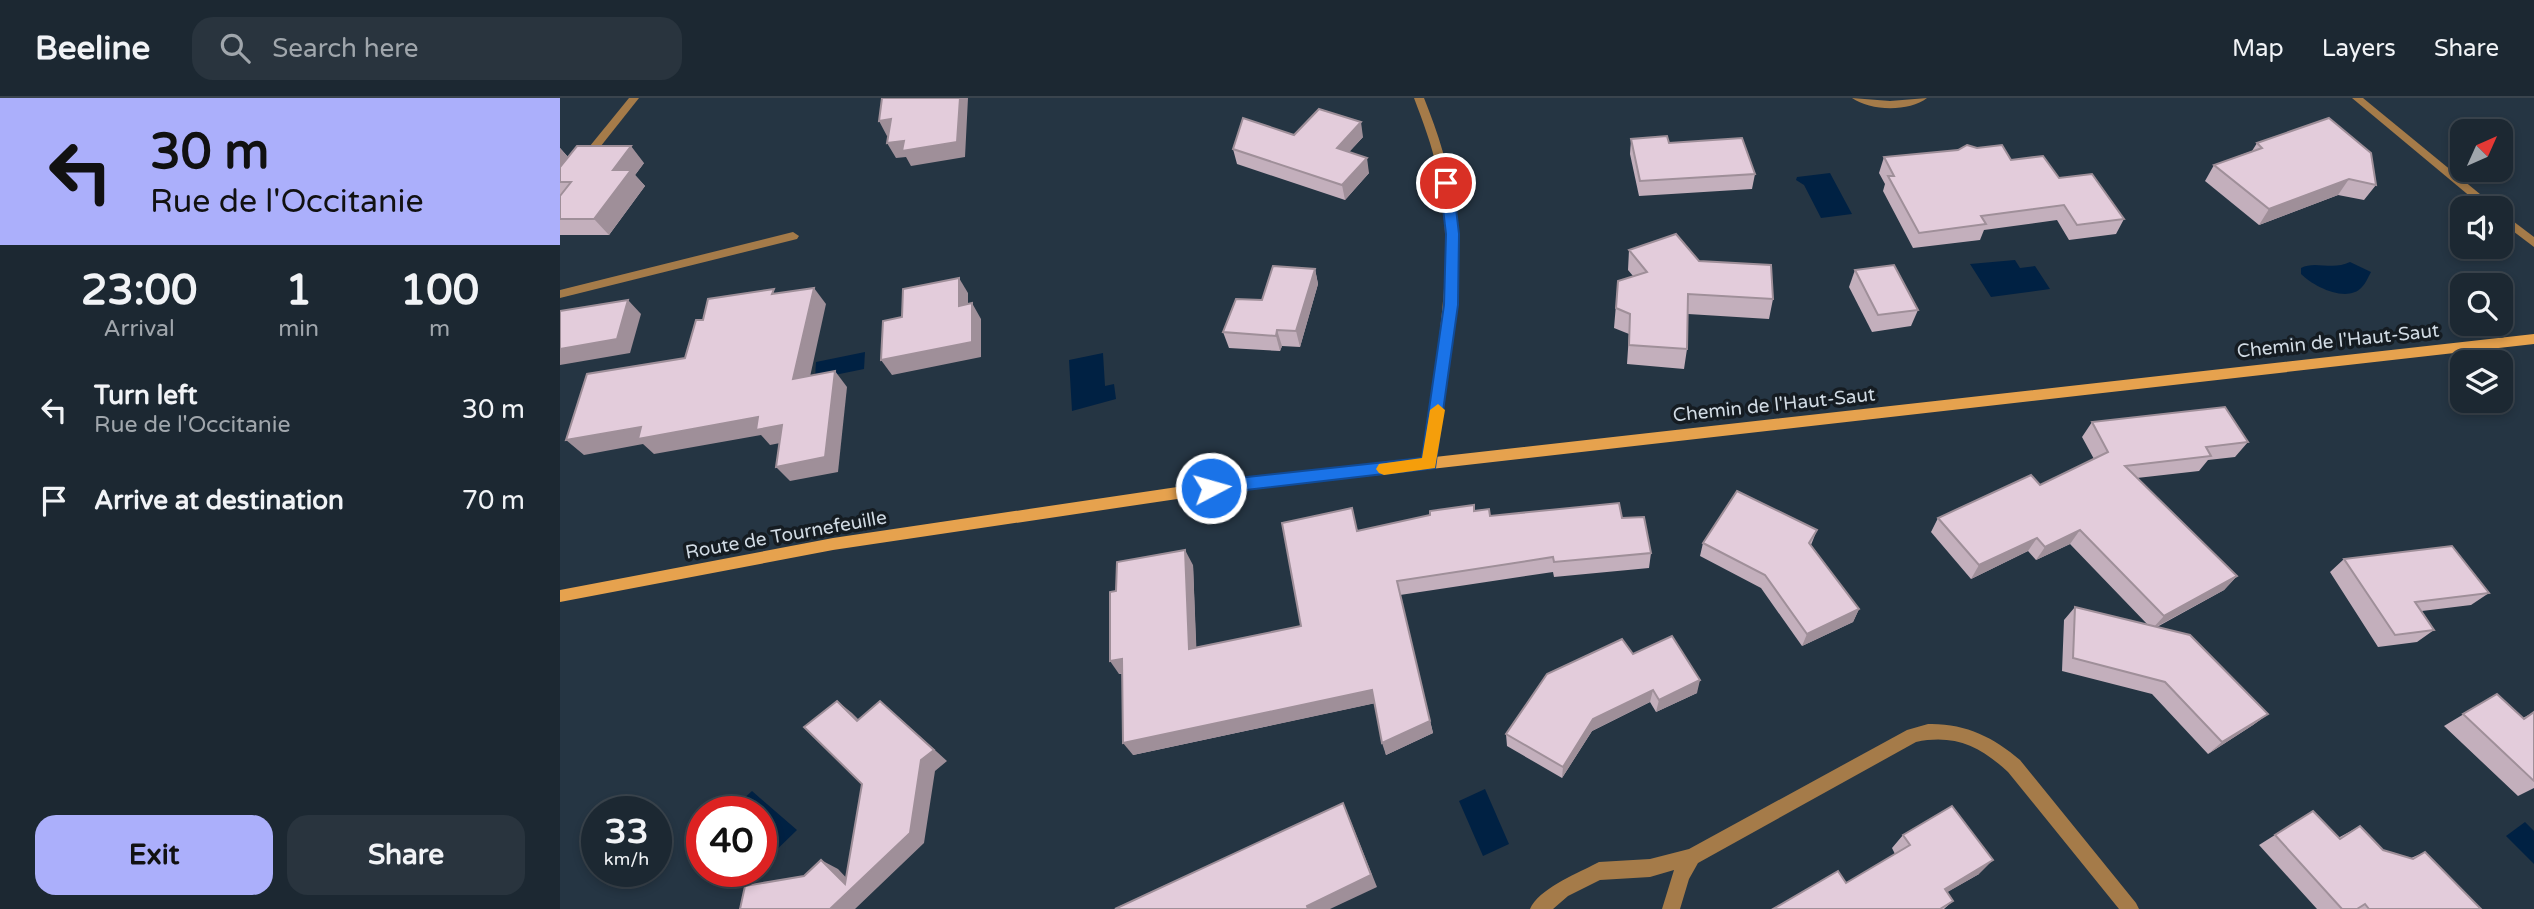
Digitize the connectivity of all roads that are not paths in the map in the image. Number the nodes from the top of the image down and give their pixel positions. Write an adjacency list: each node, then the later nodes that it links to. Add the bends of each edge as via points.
1 (634, 98): 6 (street)
2 (1419, 98): 13 (street, via 1443,165 1453,234 1451,305)
3 (1857, 98): 4 (street, via 1891,105)
4 (1922, 98)
5 (2357, 98): 7 (street)
6 (578, 169)
7 (2476, 196)
8 (2513, 226): 10 (street)
9 (793, 236): 11 (street)
10 (2534, 243)
11 (560, 294)
12 (2534, 339): 13 (street, Chemin de l'Haut-Saut)
13 (1429, 464): 14 (street, Chemin de l'Haut-Saut, via 1211,488)
14 (1020, 516): 15 (street, Route de Tournefeuille, via 833,544)
15 (560, 596)
16 (1692, 857): 17 (street, via 1650,868 1599,871 1562,890); 18 (street); 19 (street, via 1913,735 1961,732 1977,737 2014,766)
17 (1539, 909)
18 (1671, 909)
19 (2130, 909)

